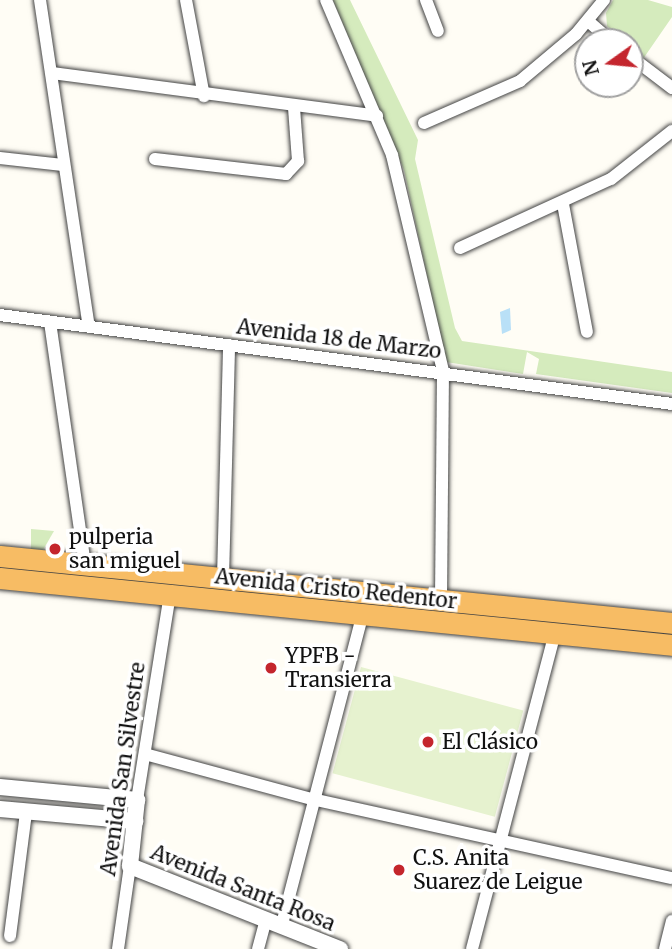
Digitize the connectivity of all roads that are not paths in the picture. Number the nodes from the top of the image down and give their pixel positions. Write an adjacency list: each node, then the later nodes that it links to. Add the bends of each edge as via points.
1 (40, 0): 10 (street)
2 (186, 0): 12 (street)
3 (326, 0): 14 (street)
4 (426, 0): 8 (street)
5 (604, 0): 6 (street)
6 (589, 21): 7 (street); 15 (street, via 520,81)
7 (596, 28)
8 (438, 30)
9 (644, 67): 11 (street)
10 (52, 73): 12 (street); 19 (street)
11 (672, 88)
12 (204, 96): 13 (street)
13 (294, 108): 14 (street); 18 (street, via 298,161 286,174)
14 (377, 117): 27 (street, via 405,199)
15 (424, 122)
16 (672, 131): 20 (street, via 611,179)
17 (0, 158): 19 (street)
18 (155, 159)
19 (63, 166): 24 (street)
20 (563, 204): 21 (street); 25 (street)
21 (460, 248)
22 (0, 315): 23 (street, Avenida 18 de Marzo)
23 (50, 321): 24 (street, Avenida 18 de Marzo); 30 (street)
24 (89, 326): 26 (street, Avenida 18 de Marzo)
25 (587, 332)
26 (229, 345): 27 (street, Avenida 18 de Marzo); 32 (street)
27 (443, 371): 28 (street, Avenida 18 de Marzo); 34 (street)
28 (672, 404)
29 (0, 556): 30 (highway, Avenida Cristo Redentor)
30 (85, 564): 32 (highway, Avenida Cristo Redentor)
31 (0, 578): 33 (highway, Avenida Cristo Redentor)
32 (223, 578): 34 (highway, Avenida Cristo Redentor)
33 (170, 595): 35 (highway, Avenida Cristo Redentor); 39 (street, Avenida San Silvestre)
34 (442, 600): 36 (highway, Avenida Cristo Redentor)
35 (363, 614): 37 (highway, Avenida Cristo Redentor); 42 (street)
36 (672, 623)
37 (555, 633): 38 (highway, Avenida Cristo Redentor); 46 (street)
38 (672, 645)
39 (145, 754): 41 (street, Avenida San Silvestre); 42 (street)
40 (0, 787): 41 (street)
41 (137, 800): 45 (street, Avenida San Silvestre)
42 (316, 800): 46 (street); 50 (street)
43 (0, 809): 44 (street)
44 (26, 812): 45 (street); 51 (street)
45 (135, 821): 47 (street, Avenida San Silvestre)
46 (500, 842): 48 (street); 55 (street)
47 (130, 866): 50 (street, Avenida Santa Rosa); 52 (street, Avenida San Silvestre)
48 (672, 878)
49 (672, 921): 56 (street)
50 (274, 922): 53 (street); 54 (street, Avenida Santa Rosa)
51 (10, 936)
52 (118, 949)
53 (258, 949)
54 (340, 949)
55 (472, 949)
56 (665, 949)

